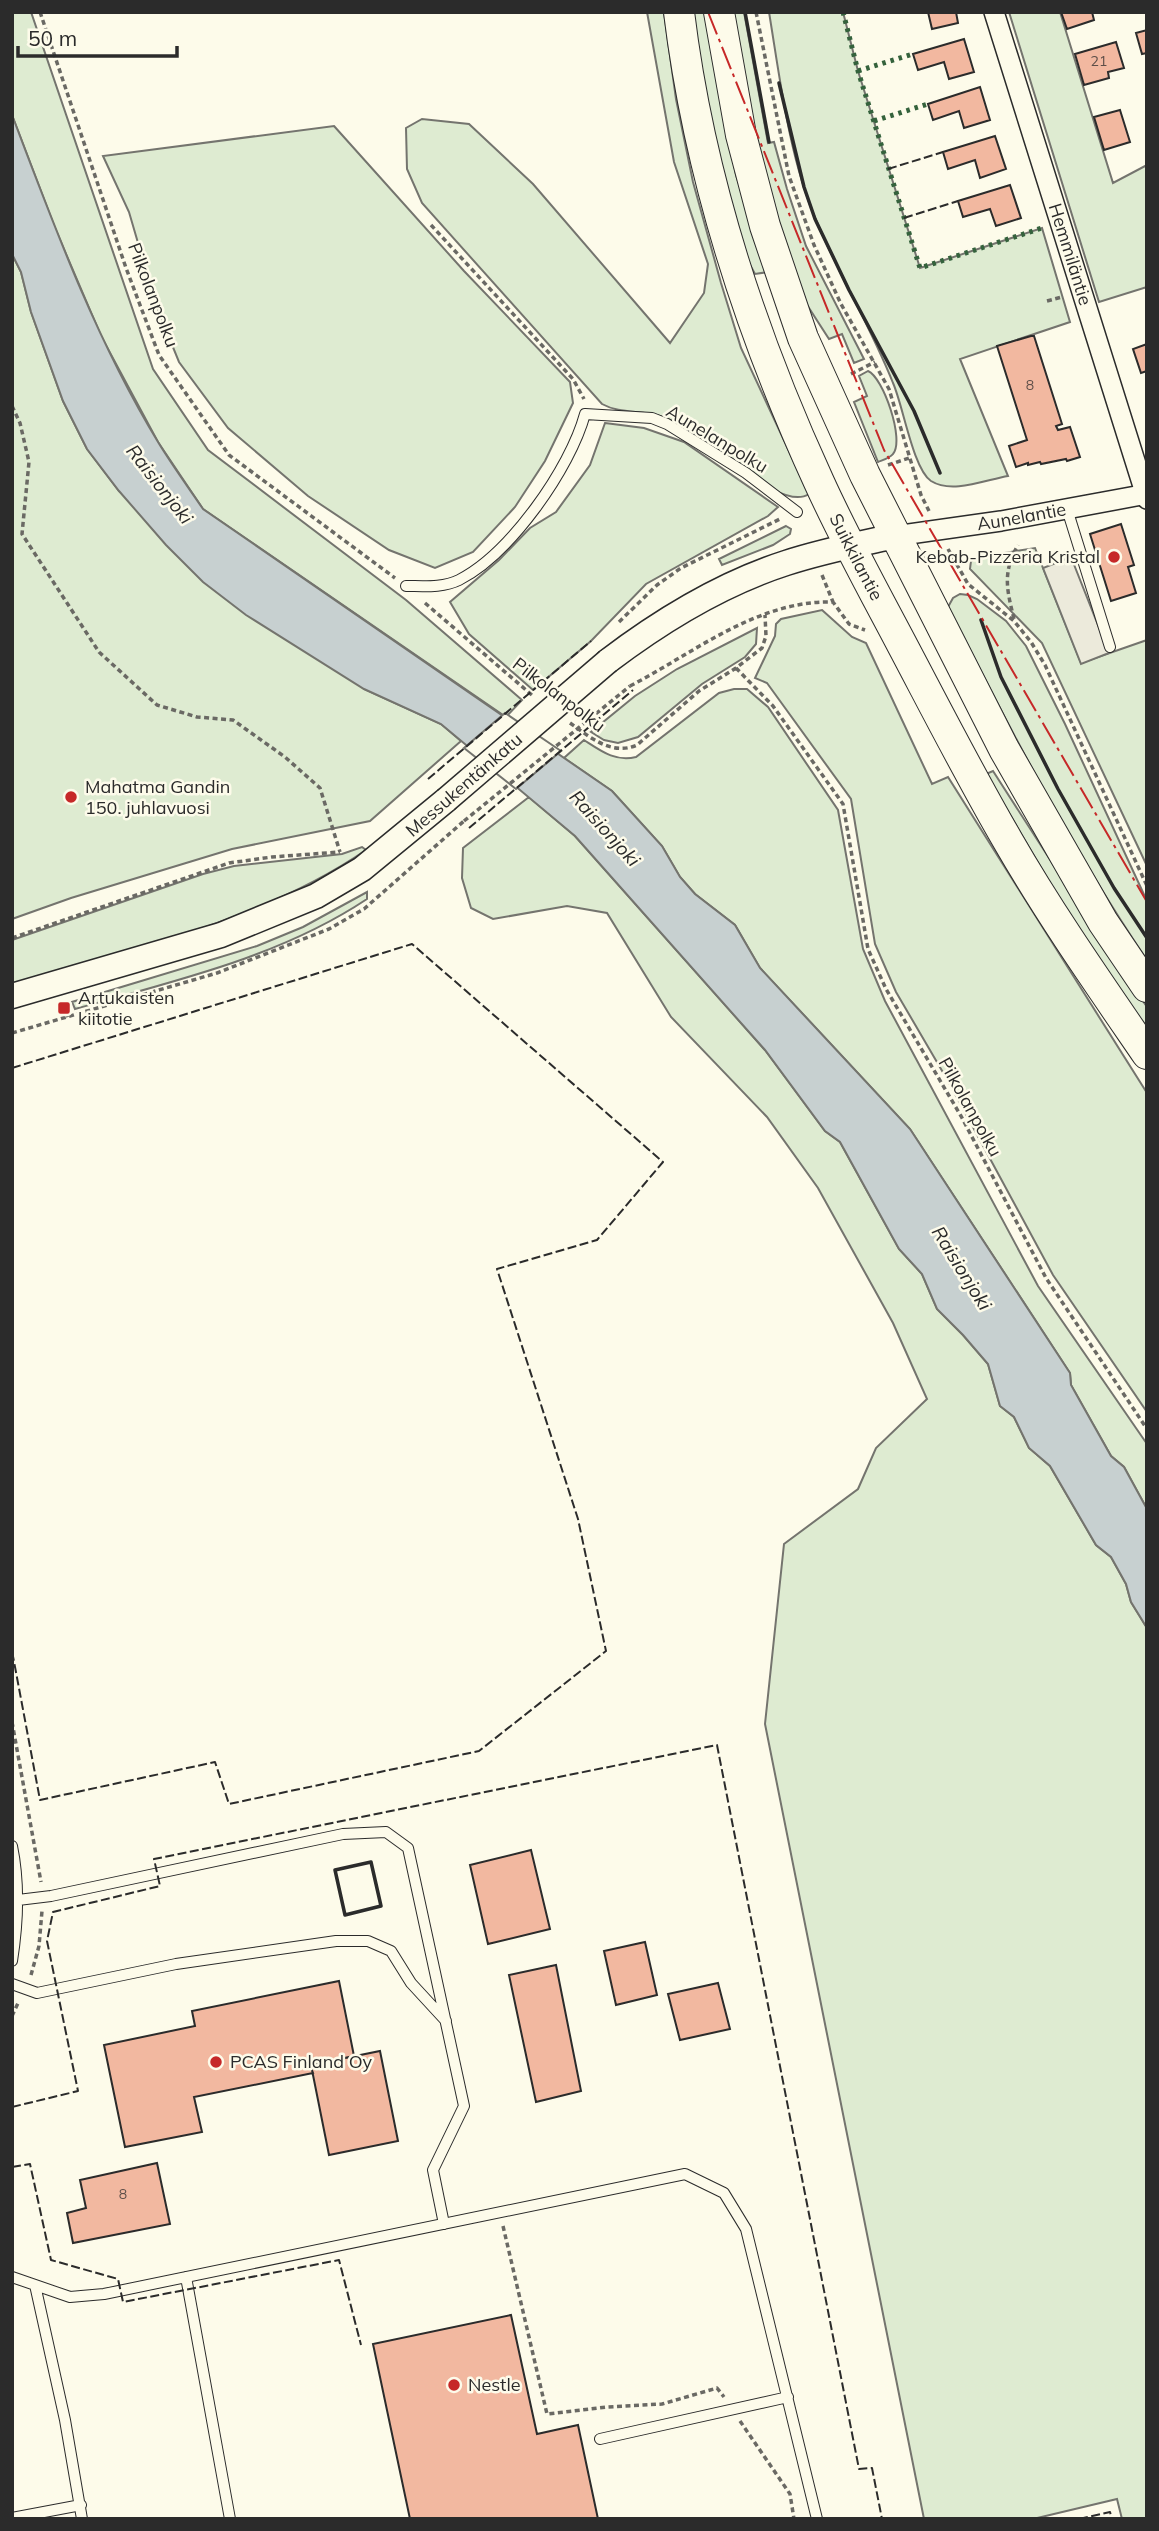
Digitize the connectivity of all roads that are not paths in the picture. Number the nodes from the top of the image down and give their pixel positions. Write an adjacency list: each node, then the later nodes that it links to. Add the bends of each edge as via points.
1 (679, 12): 8 (main road, Suikkilantie, via 701,146 736,270 788,411)
2 (719, 12): 7 (main road, via 741,135 787,296)
3 (995, 12): 4 (street, Hemmiläntie)
4 (1146, 496): 5 (street, Aunelantie)
5 (1067, 509): 7 (street, Aunelantie); 10 (lane)
6 (797, 512): 9 (lane, Aunelanpolku, via 746,473 667,424 652,418 585,414 567,460 508,541 457,582)
7 (895, 536): 8 (street, Messukentänkatu); 11 (main road, via 1029,793 1103,922)
8 (852, 546): 12 (street, Messukentänkatu, bridge, via 782,564 662,621 608,661 362,869 316,896 221,935); 13 (main road, Suikkilantie, via 1009,843)
9 (405, 586)
10 (1110, 647)
11 (1147, 987)
12 (12, 996)
13 (1147, 1054)
14 (12, 1846): 15 (lane)
15 (18, 1900): 16 (lane); 18 (lane, via 343,1835 386,1832 408,1848)
16 (12, 1961)
17 (12, 1984): 18 (lane, via 37,1993 176,1964 336,1941 368,1941 391,1951 411,1983)
18 (446, 2022): 19 (lane, via 464,2106 433,2170)
19 (444, 2224): 21 (lane); 23 (lane, via 685,2175 724,2193 746,2229)
20 (12, 2277): 22 (lane)
21 (186, 2277): 22 (lane, via 70,2297); 28 (lane)
22 (35, 2285): 25 (lane)
23 (788, 2397): 24 (lane); 29 (lane)
24 (600, 2440)
25 (81, 2505): 26 (lane); 27 (lane)
26 (12, 2518)
27 (82, 2519)
28 (230, 2519)
29 (817, 2519)

